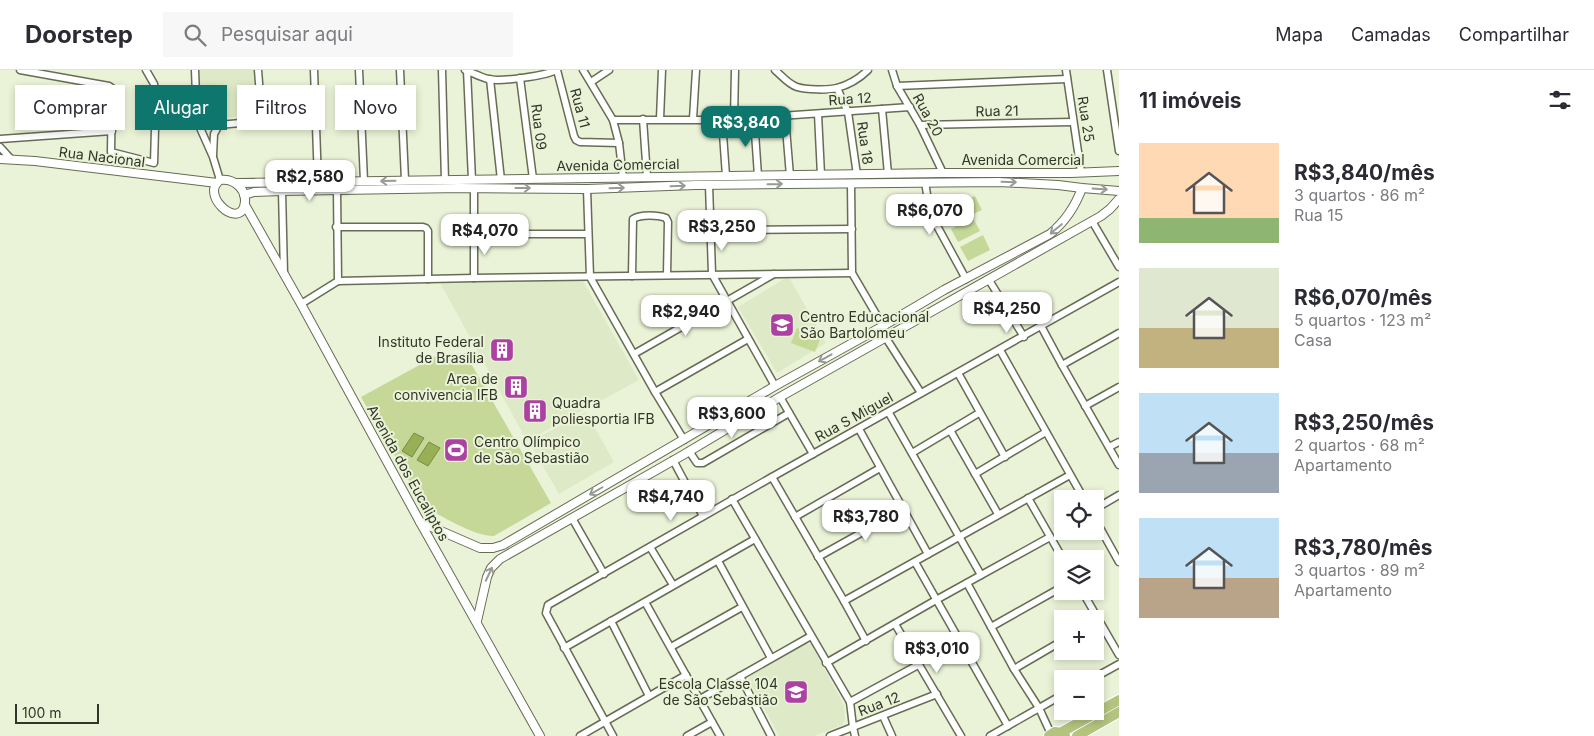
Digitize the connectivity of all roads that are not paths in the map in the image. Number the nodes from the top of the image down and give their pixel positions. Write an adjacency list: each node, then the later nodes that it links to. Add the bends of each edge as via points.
1 (20, 70): 47 (street, via 112,88)
2 (146, 70): 47 (street, via 156,94 154,163 111,152)
3 (195, 70): 25 (street)
4 (258, 70): 26 (street)
5 (314, 70): 27 (street)
6 (358, 70): 75 (street)
7 (400, 70): 71 (street)
8 (442, 70): 76 (street)
9 (466, 70): 22 (street); 85 (street)
10 (556, 70): 21 (street); 49 (street, Rua 11, via 576,140)
11 (584, 70): 24 (street)
12 (609, 70): 24 (street)
13 (662, 70): 37 (street)
14 (696, 70): 40 (street)
15 (736, 70): 38 (street)
16 (776, 70): 29 (street, via 788,82 804,89)
17 (868, 70): 29 (street)
18 (892, 70): 28 (street, Rua 20)
19 (1066, 70): 23 (street, Rua 25)
20 (1106, 70): 51 (street)
21 (520, 78): 22 (street); 70 (street, Rua 09)
22 (490, 79): 72 (street)
23 (1067, 80): 28 (street); 42 (street, Rua 25)
24 (591, 82): 39 (street)
25 (196, 85)
26 (259, 85)
27 (315, 85)
28 (897, 86): 30 (street, Rua 20)
29 (837, 88): 32 (street, Rua 18)
30 (910, 107): 31 (street, Rua 12); 43 (street, Rua 20)
31 (882, 109): 32 (street, Rua 12); 61 (street)
32 (848, 112): 33 (street, Rua 12); 59 (street, Rua 18)
33 (818, 114): 34 (street, Rua 12); 63 (street)
34 (785, 116): 35 (street, Rua 12); 67 (street)
35 (754, 118): 38 (street, Rua 12); 66 (street)
36 (643, 119): 37 (street, Rua 12); 39 (street, Rua 12); 68 (street)
37 (660, 119): 40 (street, Rua 12)
38 (734, 119): 41 (street, Rua 12)
39 (613, 120): 49 (street)
40 (693, 120): 41 (street, Rua 12)
41 (722, 120): 65 (street)
42 (1073, 122): 43 (street, Rua 21); 56 (street, Rua 25)
43 (920, 125): 57 (street, Rua 20)
44 (200, 130): 52 (street)
45 (216, 130): 52 (street)
46 (316, 130): 78 (street)
47 (112, 131): 48 (street)
48 (0, 139)
49 (619, 143): 69 (street)
50 (0, 147): 54 (street)
51 (1119, 150)
52 (213, 157): 77 (street)
53 (0, 159): 54 (street, Rua Nacional)
54 (11, 159): 74 (street, Rua Nacional)
55 (1119, 171): 56 (street, Avenida Comercial)
56 (1082, 172): 58 (street, Avenida Comercial)
57 (943, 173): 58 (street, Avenida Comercial); 62 (street, Avenida Comercial)
58 (1071, 173): 89 (street)
59 (857, 174): 60 (street, Avenida Comercial); 63 (street, Avenida Comercial)
60 (877, 174): 61 (street, Avenida Comercial); 82 (street)
61 (888, 174): 62 (street, Avenida Comercial)
62 (904, 174): 83 (street)
63 (821, 175): 67 (street, Avenida Comercial)
64 (695, 176): 65 (street, Avenida Comercial); 68 (street, Avenida Comercial); 87 (street)
65 (726, 176): 73 (street, Avenida Comercial)
66 (758, 176): 67 (street, Avenida Comercial); 73 (street, Avenida Comercial)
67 (790, 176)
68 (647, 177): 69 (street, Avenida Comercial)
69 (623, 178): 70 (street, Avenida Comercial)
70 (533, 179): 72 (street, Avenida Comercial)
71 (406, 180): 75 (street, Avenida Comercial, one-way to 75); 76 (street, Avenida Comercial)
72 (501, 180): 86 (street, Avenida Comercial)
73 (742, 180): 81 (street, Avenida Comercial, one-way to 81); 88 (street, Avenida Comercial)
74 (200, 181): 77 (street, Rua Nacional); 95 (street)
75 (364, 181): 78 (street, Avenida Comercial)
76 (445, 181): 84 (street, Avenida Comercial)
77 (218, 182): 80 (street); 95 (street)
78 (318, 182): 80 (street, Avenida Comercial)
79 (926, 182): 83 (street, Avenida Comercial); 89 (street, Avenida Comercial, one-way to 89); 118 (street, via 930,213)
80 (236, 183): 96 (street)
81 (851, 183): 82 (street, Avenida Comercial); 103 (street)
82 (878, 183): 83 (street, Avenida Comercial)
83 (904, 183)
84 (459, 184): 85 (street, Avenida Comercial); 92 (street, Avenida Comercial)
85 (473, 184): 86 (street, Avenida Comercial); 105 (street)
86 (490, 184): 91 (street, Avenida Comercial, one-way to 91)
87 (696, 185): 88 (street, Avenida Comercial); 91 (street, Avenida Comercial, one-way to 87)
88 (709, 185): 104 (street)
89 (1068, 186): 90 (street, Avenida Comercial)
90 (1082, 188): 94 (street, Avenida Comercial, one-way to 94); 108 (street, one-way to 108, via 1071,212 1050,234)
91 (587, 189): 106 (street)
92 (337, 190): 93 (street, Avenida Comercial); 102 (street)
93 (282, 191): 96 (street, Avenida Comercial); 112 (street)
94 (1119, 191)
95 (213, 192): 99 (street, via 226,211)
96 (244, 194): 98 (street)
97 (1119, 199): 100 (street)
98 (244, 205): 99 (street); 101 (street, Avenida dos Eucaliptos)
99 (236, 214): 101 (street)
100 (1092, 221): 107 (street); 119 (street)
101 (254, 223): 112 (street, Avenida dos Eucaliptos)
102 (336, 227): 116 (street, via 426,228); 120 (street)
103 (852, 228): 104 (street); 109 (street)
104 (711, 230): 110 (street)
105 (474, 234): 106 (street); 117 (street)
106 (588, 234): 115 (street)
107 (1119, 267)
108 (980, 271): 118 (street); 119 (street)
109 (852, 273): 111 (street); 126 (street)
110 (712, 274): 111 (street); 113 (street); 123 (street)
111 (774, 274): 123 (street)
112 (284, 275): 125 (street, Avenida dos Eucaliptos)
113 (667, 275): 114 (street); 114 (street, via 668,222 666,218 649,216 633,219)
114 (632, 276): 115 (street)
115 (590, 277): 117 (street); 133 (street)
116 (428, 278): 117 (street); 120 (street)
117 (474, 278)
118 (966, 278): 122 (street)
119 (987, 281): 124 (street); 129 (street)
120 (338, 282): 125 (street)
121 (1119, 282): 127 (street, Rua S Miguel)
122 (944, 290): 124 (street); 126 (street)
123 (727, 301): 131 (street); 133 (street)
124 (950, 302): 130 (street)
125 (301, 304): 172 (street, Avenida dos Eucaliptos)
126 (883, 326): 136 (street, one-way to 136)
127 (1041, 326): 129 (street, Rua S Miguel); 134 (street)
128 (1119, 333): 134 (street)
129 (1024, 337): 132 (street, Rua S Miguel)
130 (886, 338): 139 (street); 140 (street)
131 (748, 339): 136 (street); 138 (street)
132 (1000, 350): 135 (street, Rua S Miguel); 147 (street)
133 (634, 354): 138 (street)
134 (1062, 365): 141 (street)
135 (958, 374): 139 (street, Rua S Miguel); 144 (street)
136 (775, 386): 148 (street)
137 (1119, 387): 141 (street)
138 (655, 392): 148 (street)
139 (922, 394): 142 (street, Rua S Miguel)
140 (780, 397): 143 (street); 153 (street)
141 (1085, 406): 151 (street)
142 (889, 412): 145 (street, Rua S Miguel); 152 (street)
143 (789, 413): 153 (street, via 702,464); 154 (street)
144 (979, 413): 146 (street); 155 (street)
145 (859, 429): 154 (street, Rua S Miguel); 158 (street)
146 (950, 430): 152 (street); 159 (street)
147 (1046, 432): 155 (street); 160 (street)
148 (684, 440): 150 (street)
149 (1119, 442): 151 (street)
150 (676, 444): 153 (street); 174 (street, one-way to 174)
151 (1109, 447): 157 (street)
152 (912, 452): 175 (street)
153 (686, 453): 156 (street)
154 (813, 454): 161 (street, Rua S Miguel)
155 (1004, 457): 159 (street)
156 (673, 460): 169 (street); 171 (street)
157 (1119, 465)
158 (880, 468): 167 (street); 170 (street)
159 (975, 474): 168 (street)
160 (1070, 475): 162 (street); 164 (street)
161 (772, 477): 165 (street, Rua S Miguel); 170 (street)
162 (1079, 490)
163 (1119, 495): 166 (street)
164 (1028, 498): 168 (street); 176 (street)
165 (732, 500): 169 (street, Rua S Miguel); 177 (street)
166 (1104, 504)
167 (904, 509): 181 (street); 183 (street)
168 (998, 514): 175 (street)
169 (703, 516): 179 (street, Rua S Miguel)
170 (795, 517): 183 (street)
171 (572, 518): 178 (street); 187 (street)
172 (420, 522): 174 (street, via 480,548 503,545); 196 (street, Avenida dos Eucaliptos)
173 (1104, 533): 182 (street)
174 (522, 534): 178 (street)
175 (958, 536): 181 (street); 188 (street)
176 (1050, 537): 180 (street); 188 (street)
177 (755, 539): 184 (street); 201 (street)
178 (528, 544): 196 (street, one-way to 178, via 492,568 500,559)
179 (650, 547): 187 (street, Rua S Miguel); 190 (street)
180 (1058, 550)
181 (928, 554): 185 (street)
182 (1117, 554): 186 (street)
183 (818, 557): 193 (street)
184 (718, 561): 190 (street); 195 (street)
185 (915, 562): 192 (street); 193 (street)
186 (1119, 562)
187 (604, 574): 205 (street, Rua S Miguel, via 548,605 546,613)
188 (981, 575): 189 (street)
189 (967, 583): 192 (street); 199 (street)
190 (673, 585): 194 (street)
191 (1054, 592): 199 (street)
192 (936, 600): 198 (street); 226 (street)
193 (844, 601): 202 (street)
194 (645, 602): 197 (street); 204 (street)
195 (742, 607): 204 (street); 207 (street)
196 (477, 621): 229 (street, Avenida dos Eucaliptos)
197 (611, 621): 205 (street); 216 (street)
198 (895, 624): 202 (street); 210 (street)
199 (991, 627): 211 (street)
200 (1104, 632): 206 (street)
201 (811, 636): 207 (street); 208 (street)
202 (866, 641): 208 (street)
203 (1054, 646): 211 (street)
204 (671, 647): 213 (street)
205 (564, 648): 224 (street, Rua S Miguel)
206 (1119, 655)
207 (771, 658): 214 (street)
208 (826, 663): 220 (street)
209 (1119, 664): 212 (street)
210 (918, 665): 215 (street); 220 (street)
211 (1014, 669): 221 (street)
212 (1104, 672)
213 (686, 675): 216 (street); 217 (street)
214 (740, 676): 217 (street); 234 (street)
215 (937, 694): 223 (street, Rua 12); 238 (street)
216 (649, 696): 224 (street)
217 (700, 699): 225 (street)
218 (1054, 700): 221 (street)
219 (1119, 700): 228 (main road)
220 (850, 702): 227 (street)
221 (1039, 708): 226 (street); 228 (street)
222 (1119, 712): 240 (main road)
223 (883, 716): 227 (street, Rua 12); 237 (street)
224 (605, 722): 230 (street); 231 (street, Rua S Miguel)
225 (712, 722): 232 (street); 233 (street)
226 (1008, 726): 239 (street)
227 (853, 728): 235 (street, Rua 12); 236 (street)
228 (1056, 735)
229 (540, 736)
230 (580, 736)
231 (613, 736)
232 (687, 736)
233 (720, 736)
234 (772, 736)
235 (830, 736)
236 (856, 736)
237 (892, 736)
238 (961, 736)
239 (990, 736)
240 (1078, 736)

